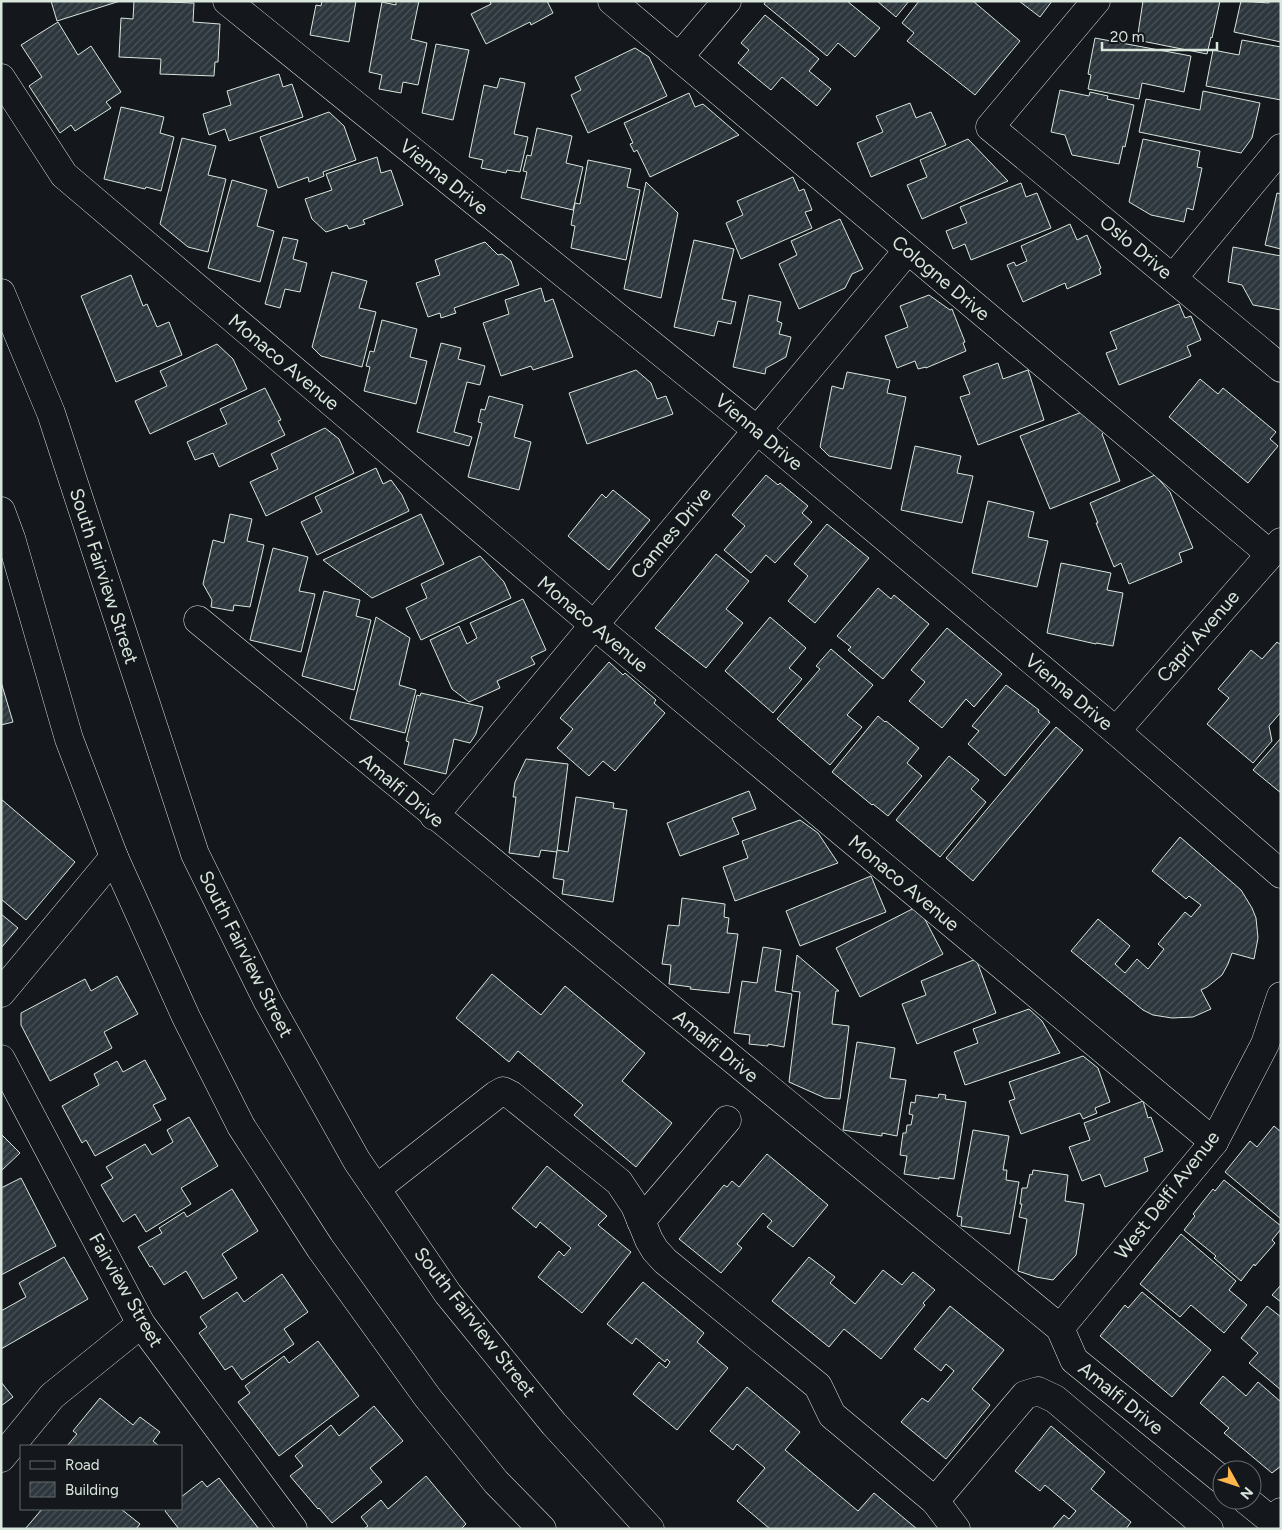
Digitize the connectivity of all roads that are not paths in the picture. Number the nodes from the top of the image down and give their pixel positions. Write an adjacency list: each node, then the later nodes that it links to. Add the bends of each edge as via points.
1 (227, 1): 12 (street, Vienna Drive)
2 (612, 1): 5 (street, Cologne Drive)
3 (727, 1): 5 (street)
4 (1096, 1): 9 (street, Oslo Drive, via 990,127)
5 (679, 58): 8 (street, Cologne Drive)
6 (1, 78): 16 (street, Monaco Avenue, via 64,175)
7 (1281, 148): 9 (street)
8 (908, 250): 12 (street, Cannes Drive); 14 (street, Cologne Drive)
9 (1173, 278): 11 (street, Oslo Drive)
10 (1, 293): 27 (street, South Fairview Street, via 51,413 195,854 268,1002)
11 (1281, 368)
12 (758, 430): 16 (street, Cannes Drive); 17 (street, Vienna Drive)
13 (1, 510): 19 (street, via 69,739)
14 (1276, 548): 17 (street, Capri Avenue)
15 (198, 620): 18 (street, Amalfi Drive)
16 (594, 625): 18 (street, Cannes Drive); 26 (street, Monaco Avenue)
17 (1116, 731): 20 (street, Vienna Drive)
18 (434, 816): 30 (street, Amalfi Drive)
19 (114, 857): 21 (street); 37 (street, via 186,1017 241,1126 320,1248 428,1398 496,1482)
20 (1281, 874)
21 (1, 994)
22 (1281, 996): 23 (street, West Delfi Avenue)
23 (1273, 1046): 26 (street, West Delfi Avenue)
24 (1, 1059): 29 (street, Fairview Street)
25 (727, 1120): 28 (street)
26 (1214, 1142): 30 (street, West Delfi Avenue)
27 (376, 1189): 28 (street, via 504,1091 619,1182); 38 (street, South Fairview Street, via 454,1302 554,1424)
28 (641, 1221): 33 (street, via 655,1250 666,1261 818,1386 832,1415)
29 (141, 1324): 31 (street, via 52,1396); 36 (street, Fairview Street)
30 (1060, 1328): 32 (street, Amalfi Drive, via 1074,1360)
31 (1, 1458)
32 (1212, 1472)
33 (935, 1501): 39 (street); 40 (street, via 1025,1395 1038,1391 1055,1399)
34 (1258, 1510): 35 (street, via 1272,1522)
35 (1281, 1512)
36 (294, 1529)
37 (542, 1529)
38 (650, 1529)
39 (956, 1529)
40 (1209, 1529)

